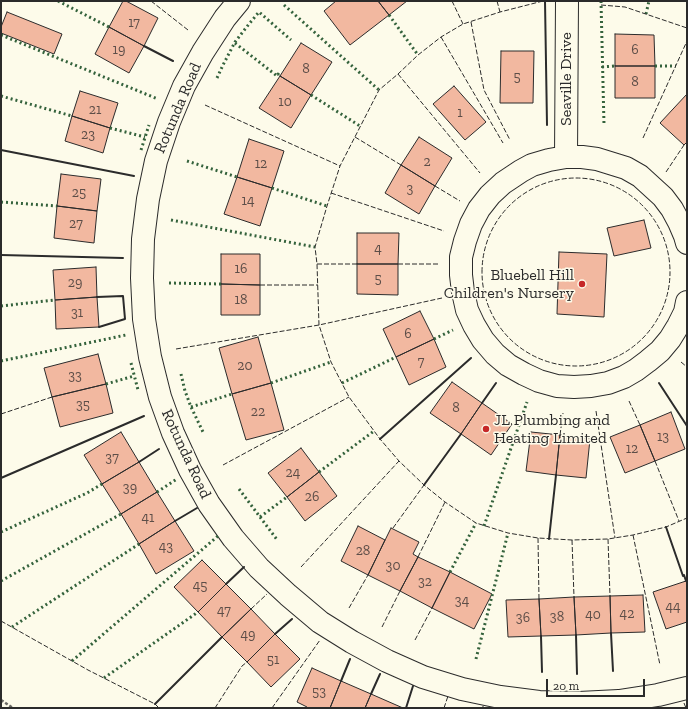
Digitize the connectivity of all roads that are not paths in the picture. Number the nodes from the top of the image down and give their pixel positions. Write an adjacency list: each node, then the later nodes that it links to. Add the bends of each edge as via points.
1 (239, 1): 6 (street, Rotunda Road, via 203,52 184,86 169,122 156,160 143,239 144,319 150,357 160,397 173,433 209,504 233,538 259,568 315,618 380,658 423,677 462,689 539,702 619,701)
2 (567, 1): 3 (street, Seaville Drive)
3 (566, 157): 4 (street, via 597,159 626,168 640,176 672,209); 5 (street, via 532,165 502,183 479,209 471,224 461,258 461,275 467,310 483,340 508,365 539,381 574,387 608,383 636,370 660,351 678,326)
4 (687, 243)
5 (687, 302)
6 (687, 688)

